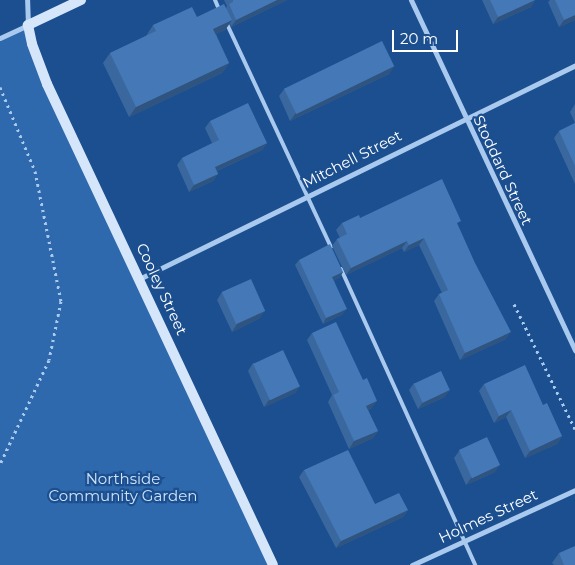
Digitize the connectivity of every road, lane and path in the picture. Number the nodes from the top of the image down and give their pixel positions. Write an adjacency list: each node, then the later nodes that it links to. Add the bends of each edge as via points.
1 (28, 0): 5 (street)
2 (81, 0): 5 (street)
3 (215, 0): 10 (lane)
4 (410, 0): 9 (street, Stoddard Street)
5 (28, 25): 6 (street); 13 (street, Cooley Street, via 47,84)
6 (0, 38)
7 (575, 65): 9 (street, Mitchell Street)
8 (0, 87): 17 (path, via 35,171 61,301 49,360)
9 (464, 117): 10 (street, Mitchell Street); 15 (street, Stoddard Street)
10 (307, 195): 11 (lane); 13 (street, Mitchell Street)
11 (334, 254)
12 (338, 263): 19 (lane)
13 (140, 278): 20 (street, Cooley Street)
14 (514, 304): 16 (path)
15 (575, 350)
16 (575, 429)
17 (0, 464)
18 (575, 490): 19 (street, Holmes Street)
19 (464, 541): 21 (street, Holmes Street); 22 (lane)
20 (273, 565)
21 (412, 565)
22 (475, 565)

